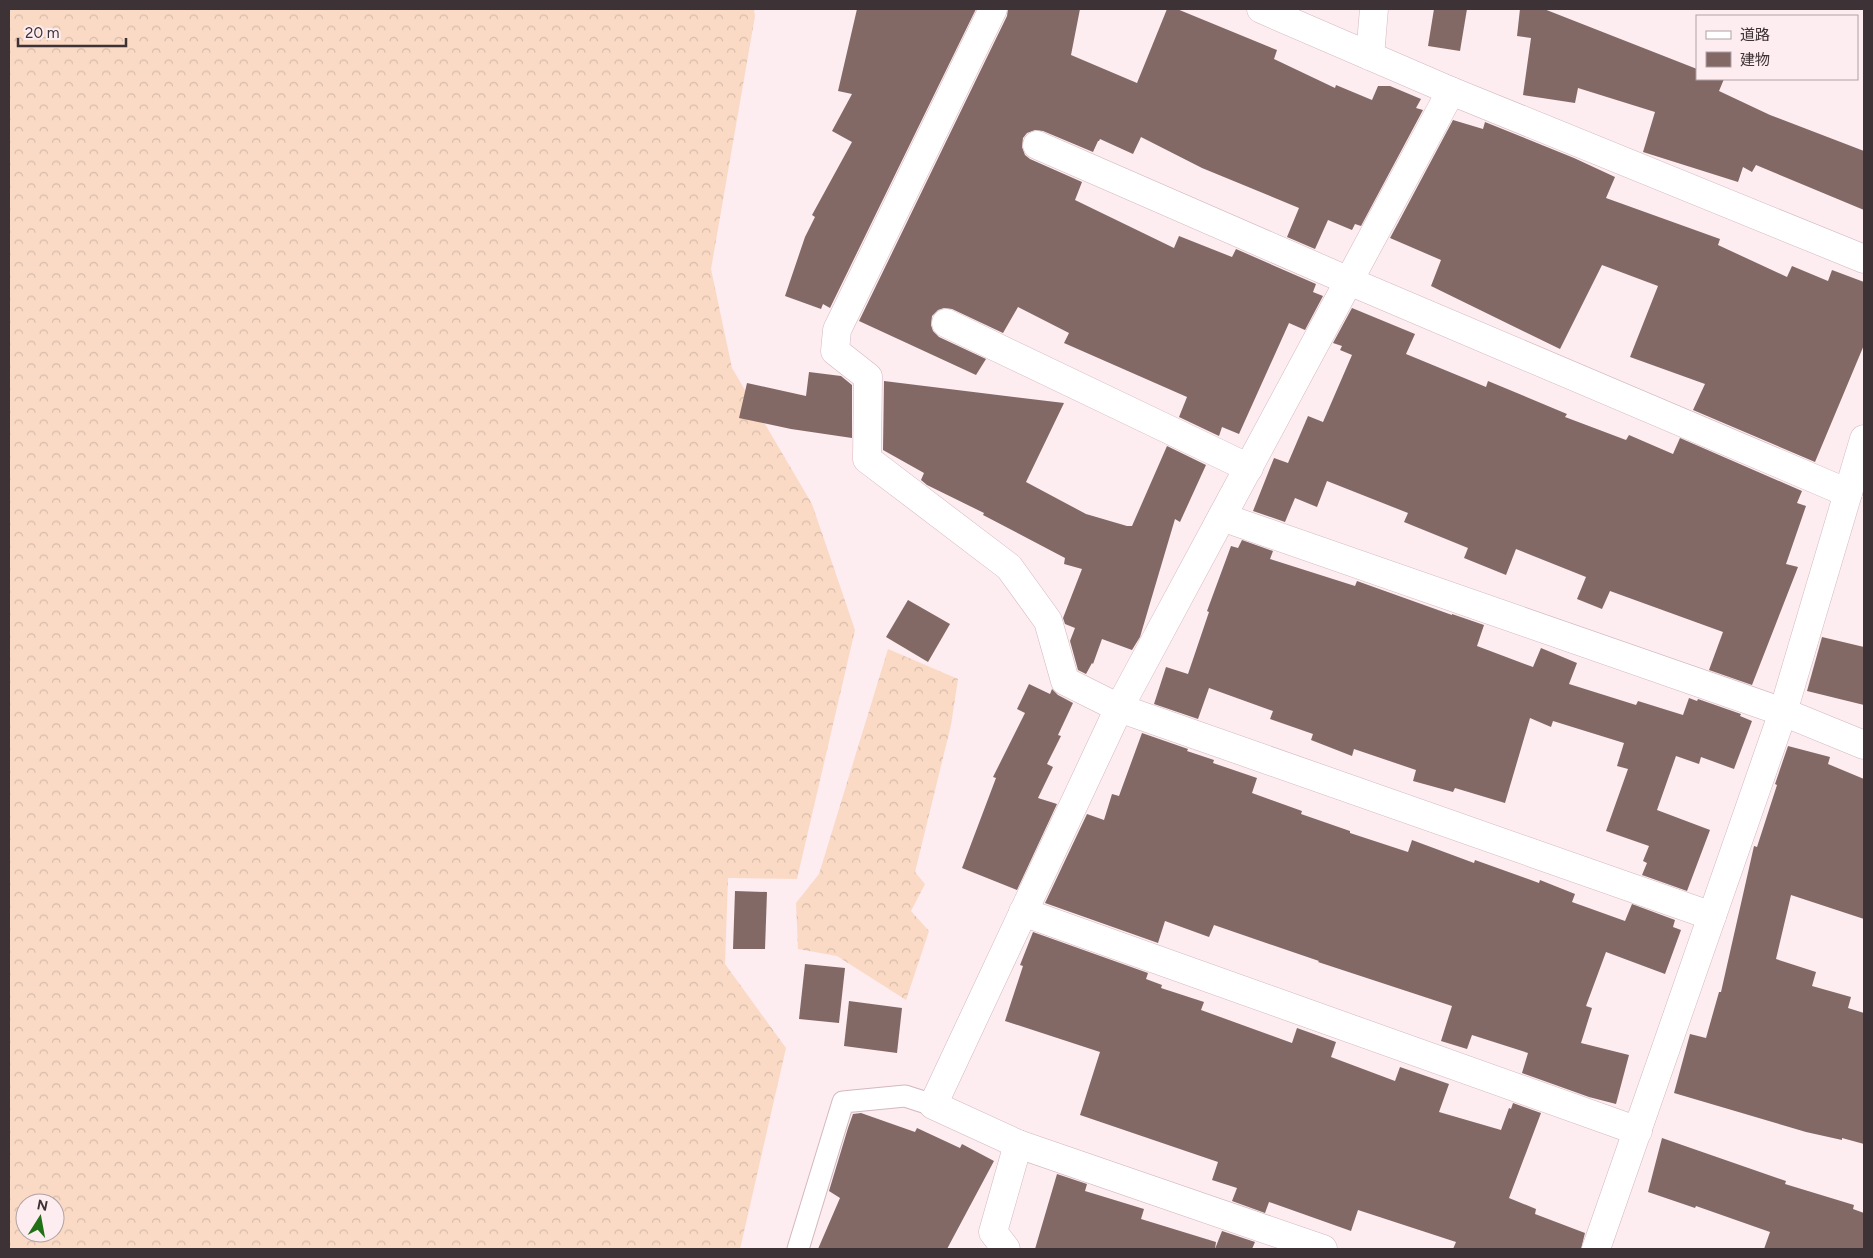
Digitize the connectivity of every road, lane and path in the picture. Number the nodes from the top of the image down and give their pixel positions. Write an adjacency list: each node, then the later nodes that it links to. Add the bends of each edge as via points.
1 (993, 9): 14 (street, via 837,330 835,351 868,377 867,458 1010,568 1048,621 1066,681)
2 (1261, 9): 4 (street)
3 (1374, 9): 4 (street)
4 (1370, 56): 5 (street)
5 (1451, 91): 7 (street); 8 (street)
6 (1037, 145): 8 (street)
7 (1864, 259)
8 (1349, 281): 11 (street); 12 (street)
9 (946, 323): 11 (street)
10 (1864, 439): 12 (street)
11 (1249, 468): 13 (street)
12 (1848, 493): 15 (street)
13 (1222, 517): 14 (street); 15 (street)
14 (1118, 708): 17 (street); 18 (street)
15 (1783, 712): 16 (street); 18 (street)
16 (1864, 745)
17 (1023, 912): 19 (street); 20 (street)
18 (1712, 916): 20 (street)
19 (933, 1105): 21 (street); 22 (lane, via 905,1096 843,1102)
20 (1638, 1131): 25 (street)
21 (1018, 1144): 23 (street, via 992,1232); 24 (street)
22 (798, 1249)
23 (1006, 1249)
24 (1323, 1249)
25 (1596, 1249)

